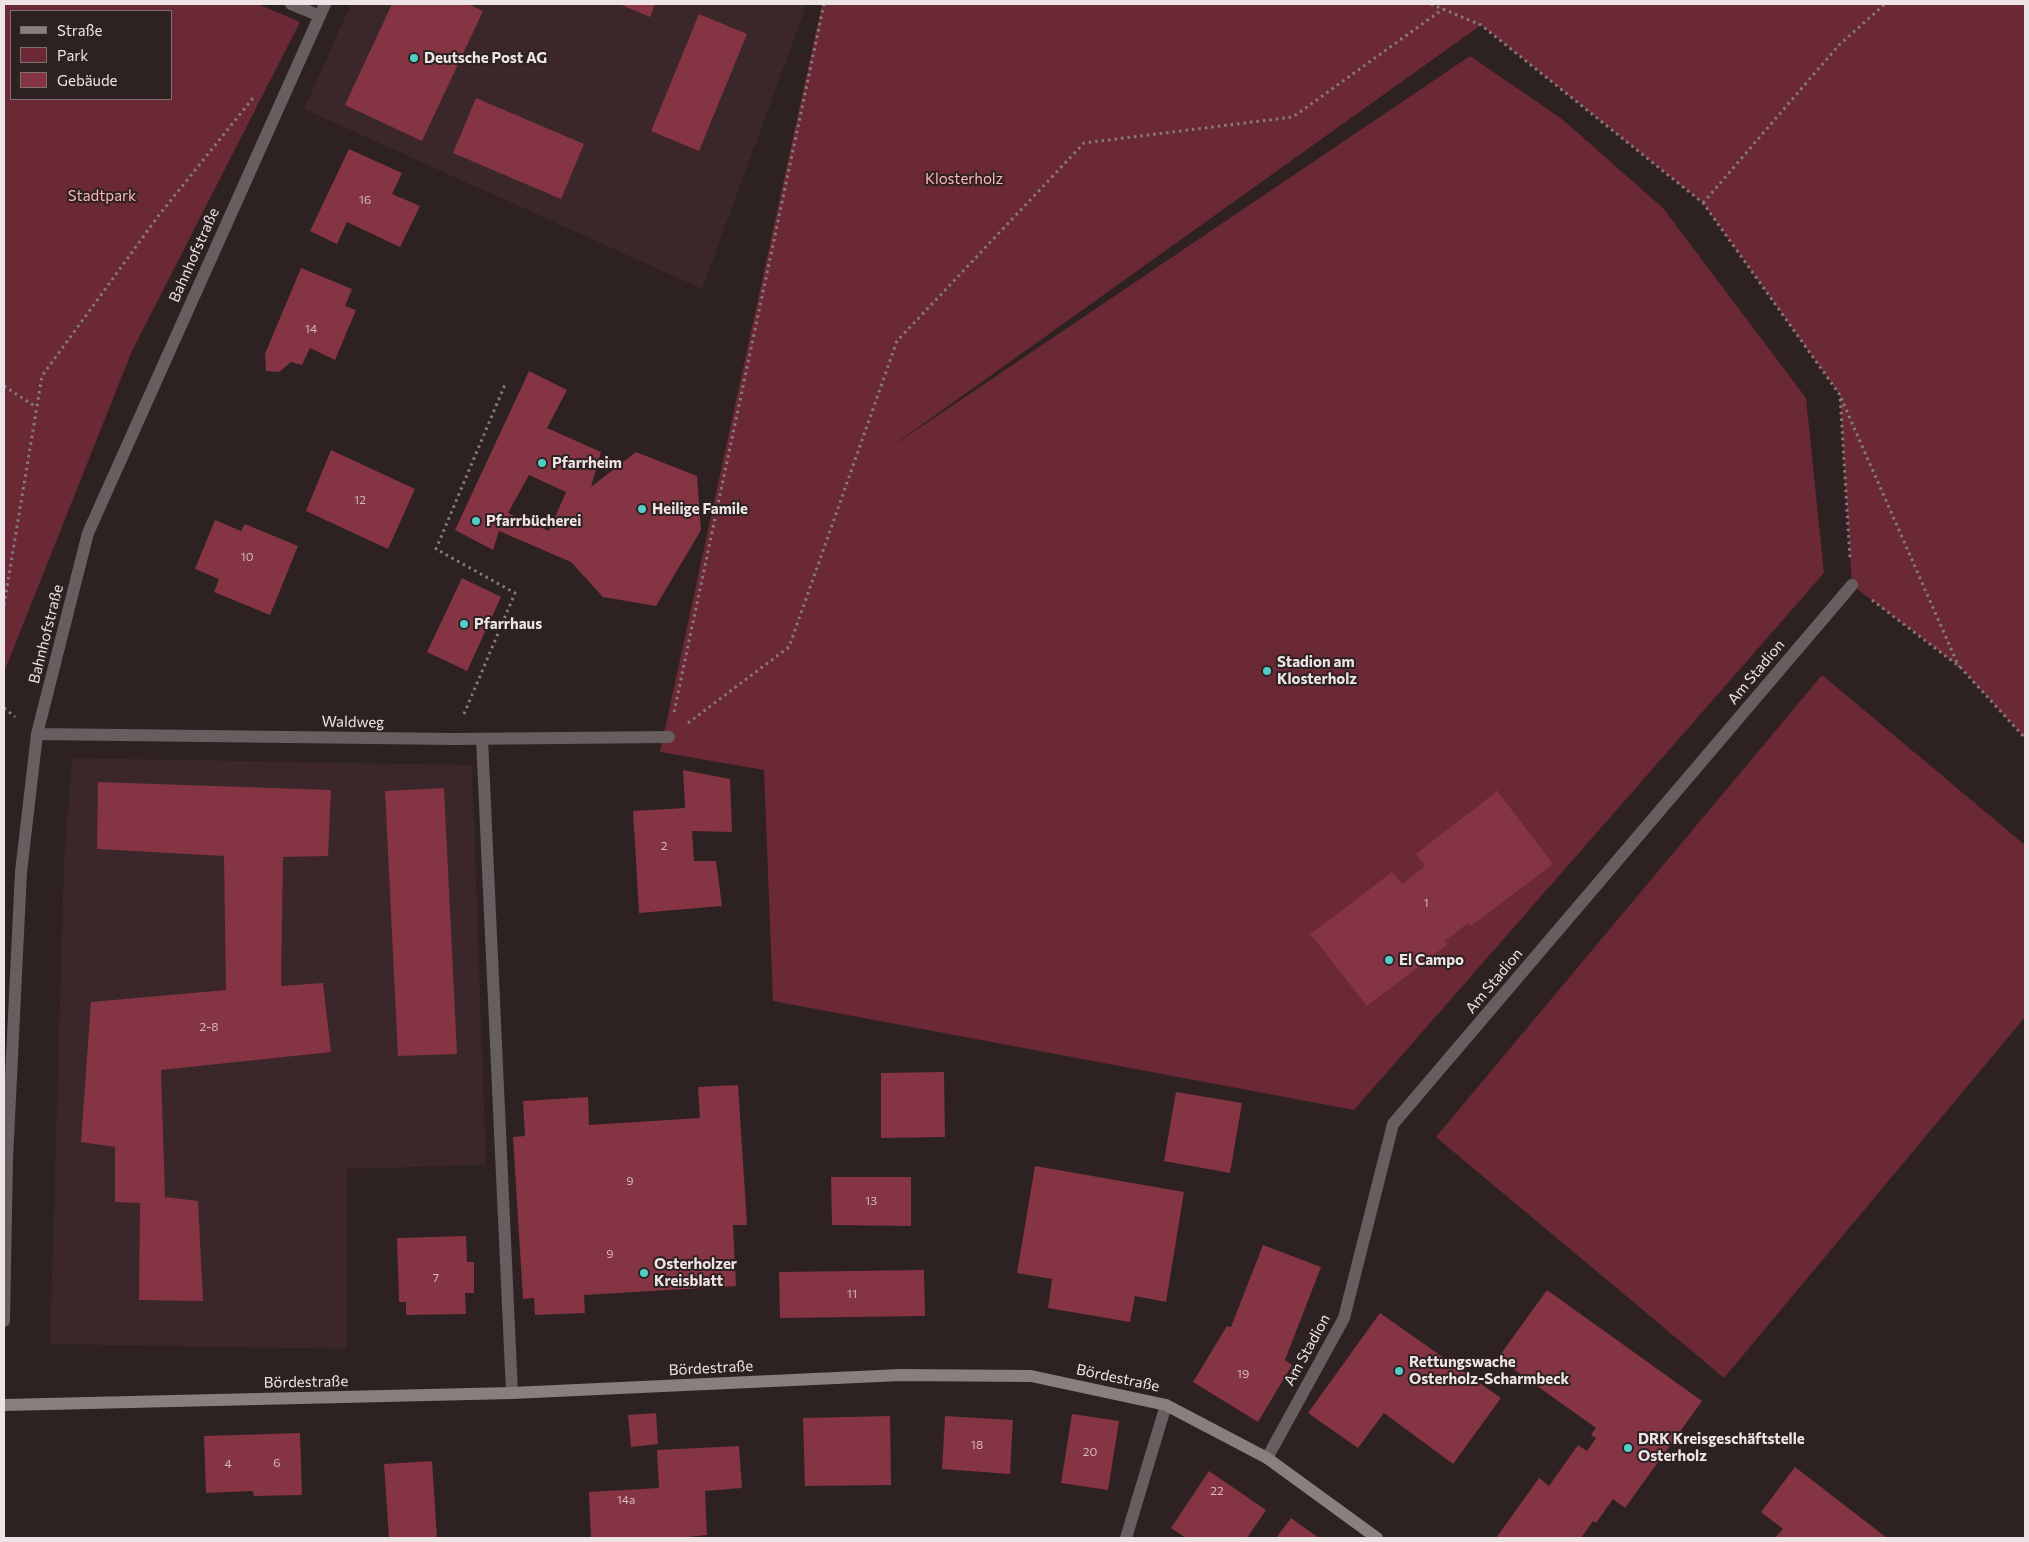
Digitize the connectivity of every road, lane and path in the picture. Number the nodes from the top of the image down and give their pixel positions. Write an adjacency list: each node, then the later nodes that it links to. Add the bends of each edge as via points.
1 (291, 4): 7 (street)
2 (326, 4): 7 (street, Bahnhofstraße)
3 (824, 4): 18 (path)
4 (1431, 4): 6 (path)
5 (1885, 4): 9 (path, via 1839,45)
6 (1443, 8): 9 (path, via 1481,25); 18 (path, via 1293,117 1084,143 897,341 789,647)
7 (320, 16): 17 (street, Bahnhofstraße, via 88,533)
8 (258, 93): 13 (path, via 159,215 42,376)
9 (1703, 204): 12 (path)
10 (506, 382): 20 (path, via 436,549 515,593)
11 (4, 386): 13 (path)
12 (1840, 395): 14 (path); 16 (path)
13 (36, 407): 15 (path)
14 (1852, 585): 16 (path); 26 (street, Am Stadion, via 1393,1124 1344,1318)
15 (4, 604)
16 (1960, 667): 19 (path)
17 (38, 734): 20 (street, Waldweg); 22 (street, Bahnhofstraße, via 21,872 7,1159)
18 (669, 737): 21 (street, Waldweg)
19 (2025, 738)
20 (454, 739): 21 (street, Waldweg)
21 (482, 739): 23 (street)
22 (4, 1321)
23 (512, 1393): 24 (street, Bördestraße); 25 (street, Bördestraße, via 902,1376 1031,1376)
24 (4, 1405)
25 (1166, 1405): 26 (street, Bördestraße); 27 (street)
26 (1267, 1458): 28 (street, Bördestraße)
27 (1126, 1538)
28 (1377, 1538)

